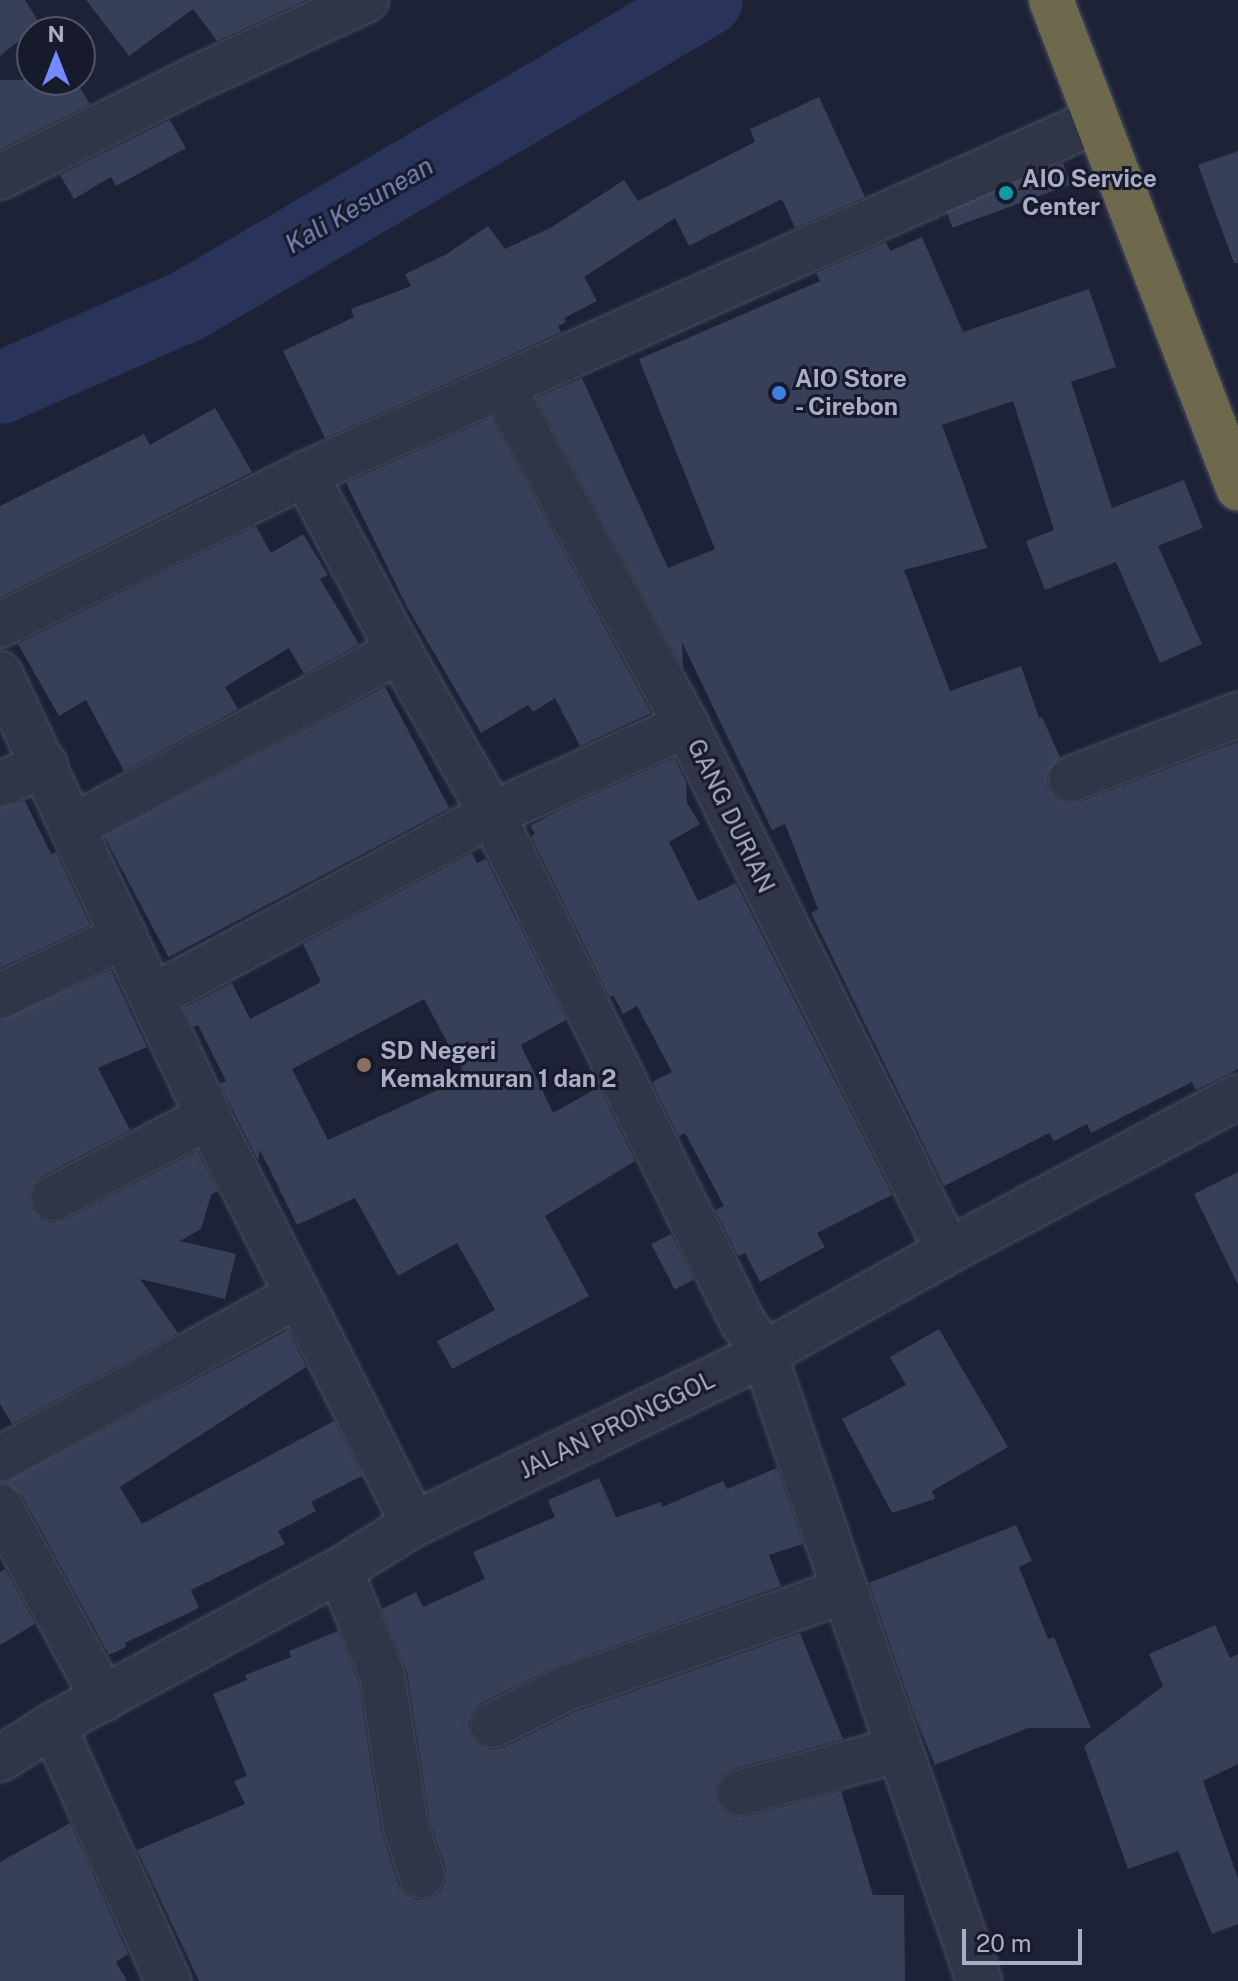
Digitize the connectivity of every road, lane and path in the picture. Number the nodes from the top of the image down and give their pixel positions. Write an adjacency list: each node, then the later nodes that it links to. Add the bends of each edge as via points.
1 (366, 0): 4 (street)
2 (1059, 4): 3 (highway)
3 (1098, 120): 5 (street); 7 (highway)
4 (0, 177)
5 (502, 387): 6 (street); 12 (street, GANG DURIAN)
6 (305, 474): 8 (street); 9 (street)
7 (1238, 488)
8 (0, 625)
9 (399, 651): 16 (street); 17 (street)
10 (0, 674): 13 (street)
11 (1238, 715): 14 (street)
12 (686, 725): 16 (street); 24 (street, GANG DURIAN)
13 (45, 765): 15 (street); 17 (street)
14 (1071, 779)
15 (0, 784)
16 (492, 814): 20 (street); 26 (street, via 742,1321)
17 (72, 827): 18 (street)
18 (124, 936): 19 (street); 20 (street)
19 (0, 996)
20 (154, 996): 22 (street)
21 (1238, 1097): 24 (street, JALAN PRONGGOL)
22 (208, 1117): 23 (street); 25 (street)
23 (54, 1198)
24 (948, 1251): 26 (street, JALAN PRONGGOL)
25 (297, 1296): 27 (street); 29 (street)
26 (764, 1354): 29 (street, JALAN PRONGGOL); 31 (street)
27 (0, 1459)
28 (0, 1507): 32 (street)
29 (414, 1524): 30 (street, JALAN PRONGGOL)
30 (340, 1570): 32 (street, JALAN PRONGGOL); 38 (street, via 382,1675 406,1826)
31 (843, 1591): 34 (street, via 565,1689); 35 (street)
32 (104, 1699): 33 (street, JALAN PRONGGOL)
33 (53, 1725): 36 (street, JALAN PRONGGOL); 39 (street)
34 (493, 1725)
35 (897, 1750): 37 (street); 40 (street)
36 (0, 1759)
37 (740, 1793)
38 (422, 1876)
39 (168, 1981)
40 (979, 1981)

